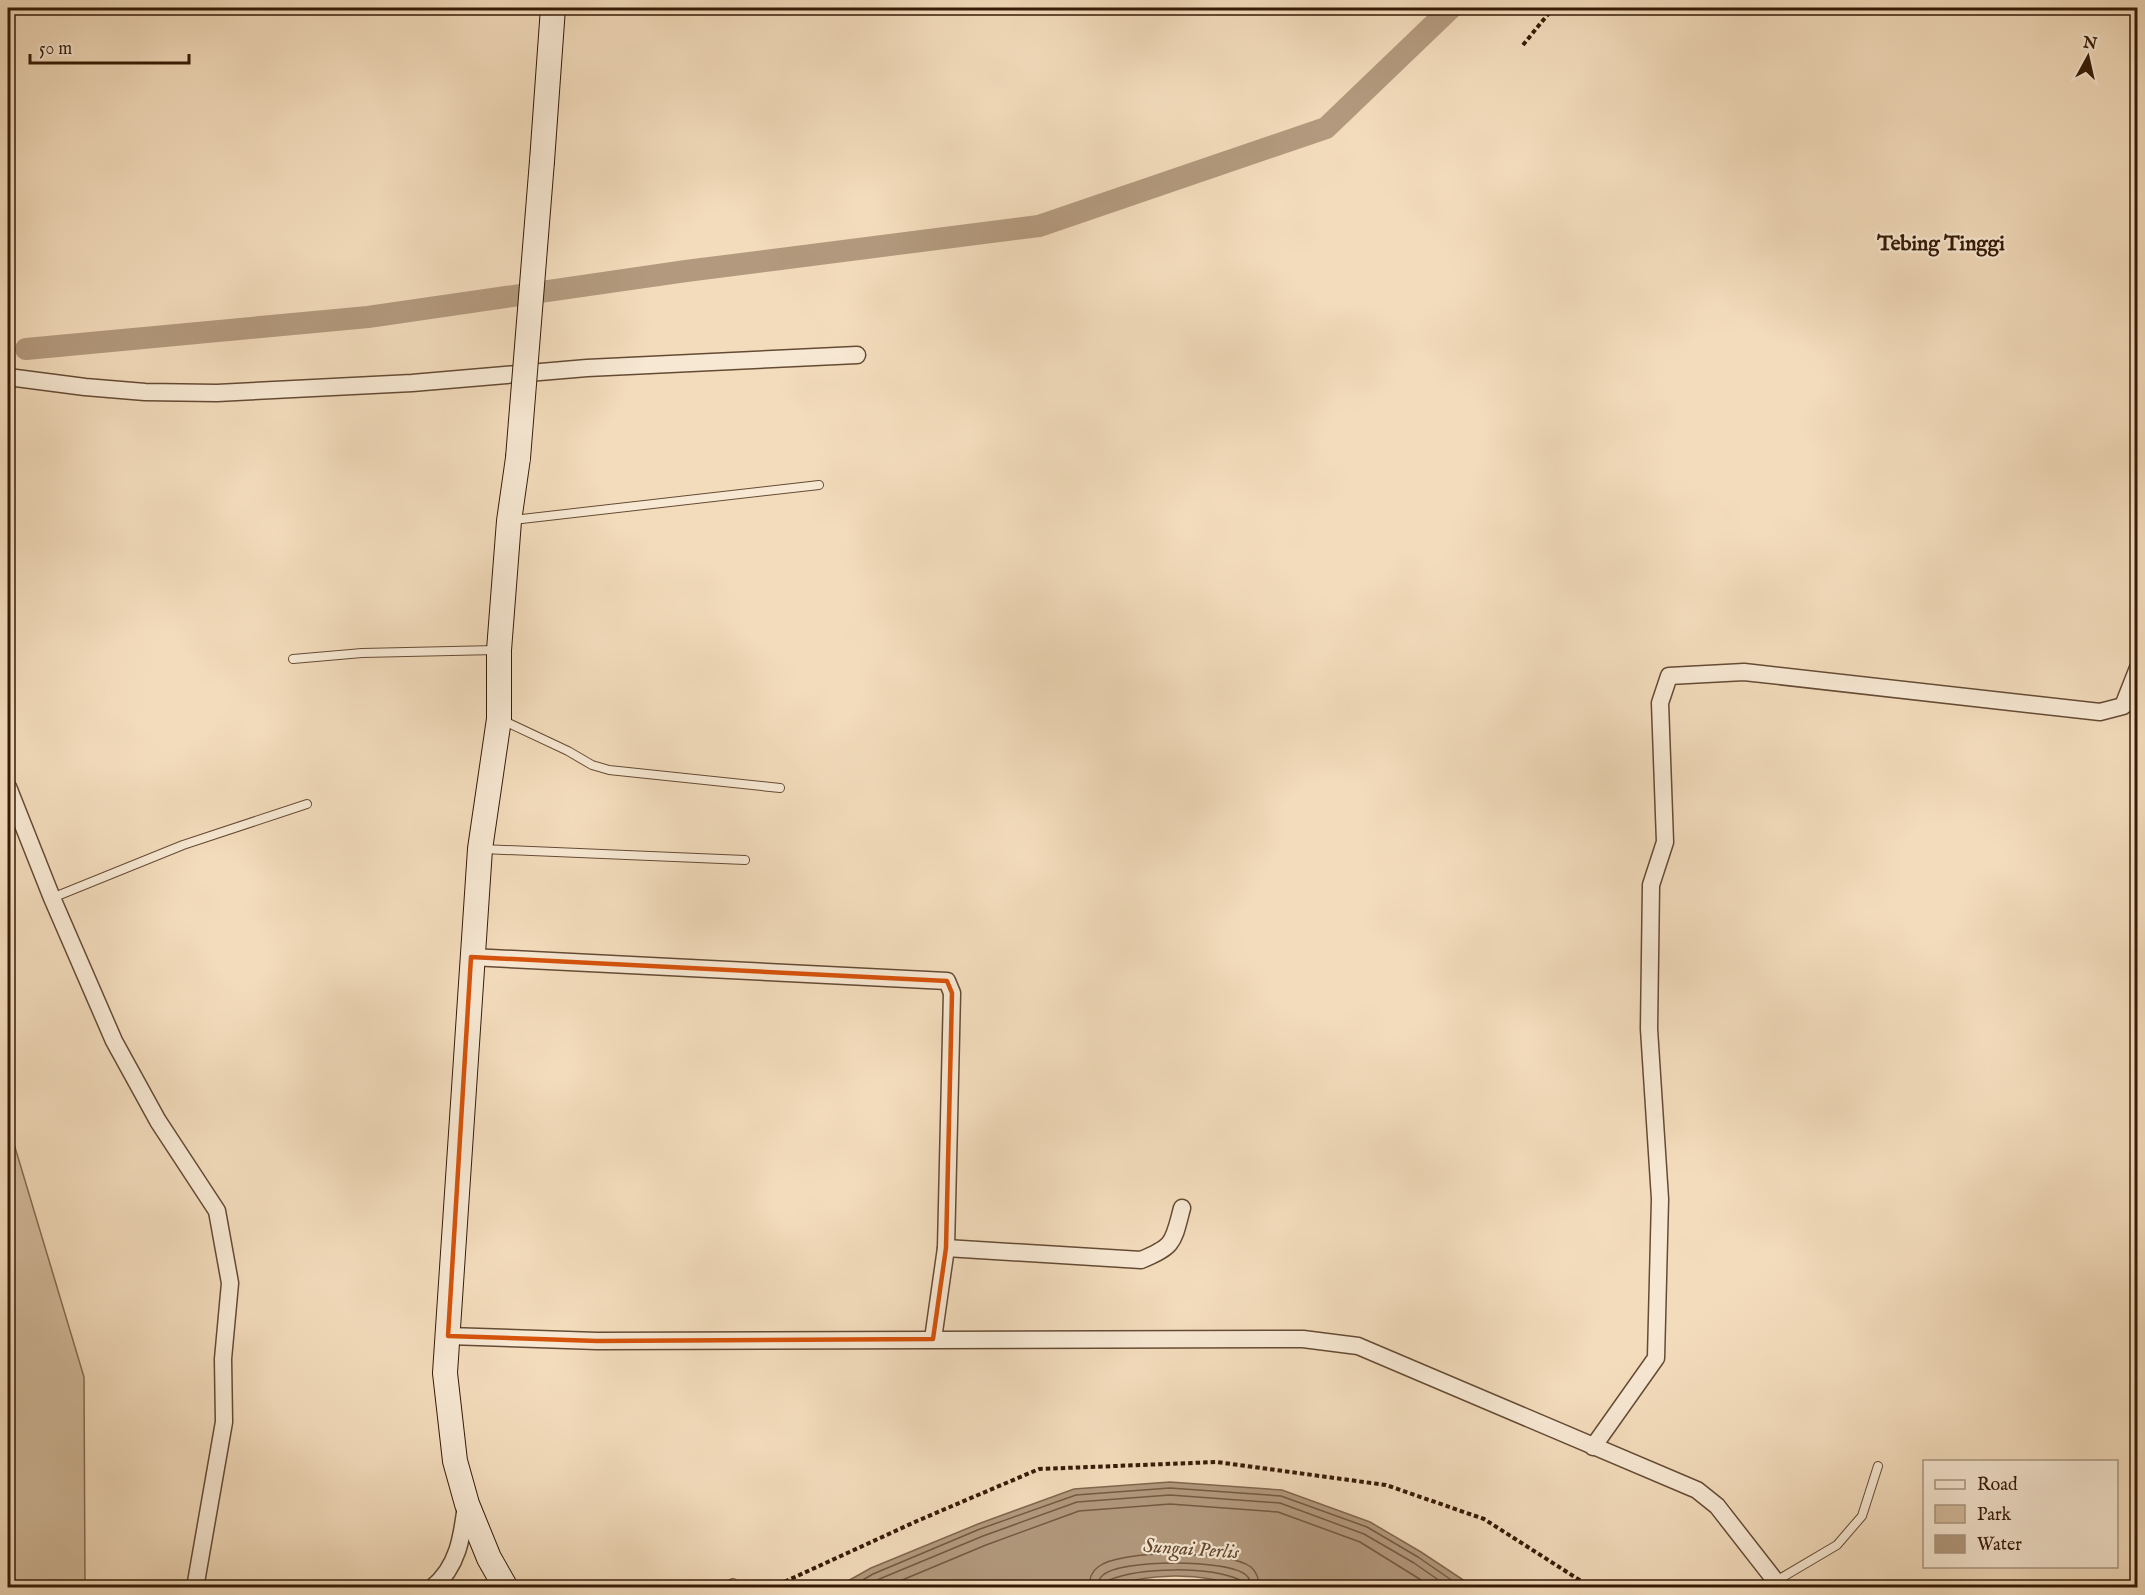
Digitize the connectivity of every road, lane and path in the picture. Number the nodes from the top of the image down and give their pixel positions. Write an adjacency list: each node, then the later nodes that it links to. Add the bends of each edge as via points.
1 (553, 8): 7 (main road, bridge, via 518,458)
2 (1553, 8): 3 (path)
3 (1523, 45)
4 (857, 355): 5 (street, via 587,368 412,383 217,393 145,392)
5 (8, 377)
6 (819, 484): 7 (lane)
7 (509, 521): 8 (main road)
8 (499, 650): 9 (lane); 11 (main road)
9 (293, 659)
10 (2138, 668): 23 (street, via 2123,706 2100,712 1744,672 1669,676 1660,703 1665,842 1651,885 1649,1029 1659,1199 1656,1358)
11 (499, 719): 13 (lane, via 609,770); 15 (main road)
12 (8, 787): 17 (street)
13 (780, 788)
14 (307, 804): 17 (lane, via 183,845)
15 (480, 849): 16 (lane); 18 (main road)
16 (745, 860)
17 (52, 898): 28 (street, via 114,1041 158,1121 217,1211 230,1283 223,1359 224,1422)
18 (471, 957): 20 (street, via 947,981 952,993); 21 (main road)
19 (1182, 1208): 20 (street, via 1174,1239 1160,1252 1141,1260)
20 (946, 1248): 22 (street)
21 (448, 1335): 22 (street, via 597,1341); 25 (main road, via 445,1373 455,1461)
22 (933, 1339): 23 (street, via 1303,1339 1358,1346)
23 (1593, 1447): 27 (street, via 1697,1490 1717,1506)
24 (1878, 1466): 27 (lane, via 1862,1516 1837,1545)
25 (467, 1504): 29 (street, via 462,1540 452,1567); 30 (main road, via 489,1558)
26 (733, 1583): 31 (lane)
27 (1779, 1584)
28 (195, 1587)
29 (432, 1587)
30 (506, 1587)
31 (723, 1587)
32 (771, 1587): 33 (path, via 1039,1469 1217,1462 1386,1485 1484,1520)
33 (1593, 1587)

